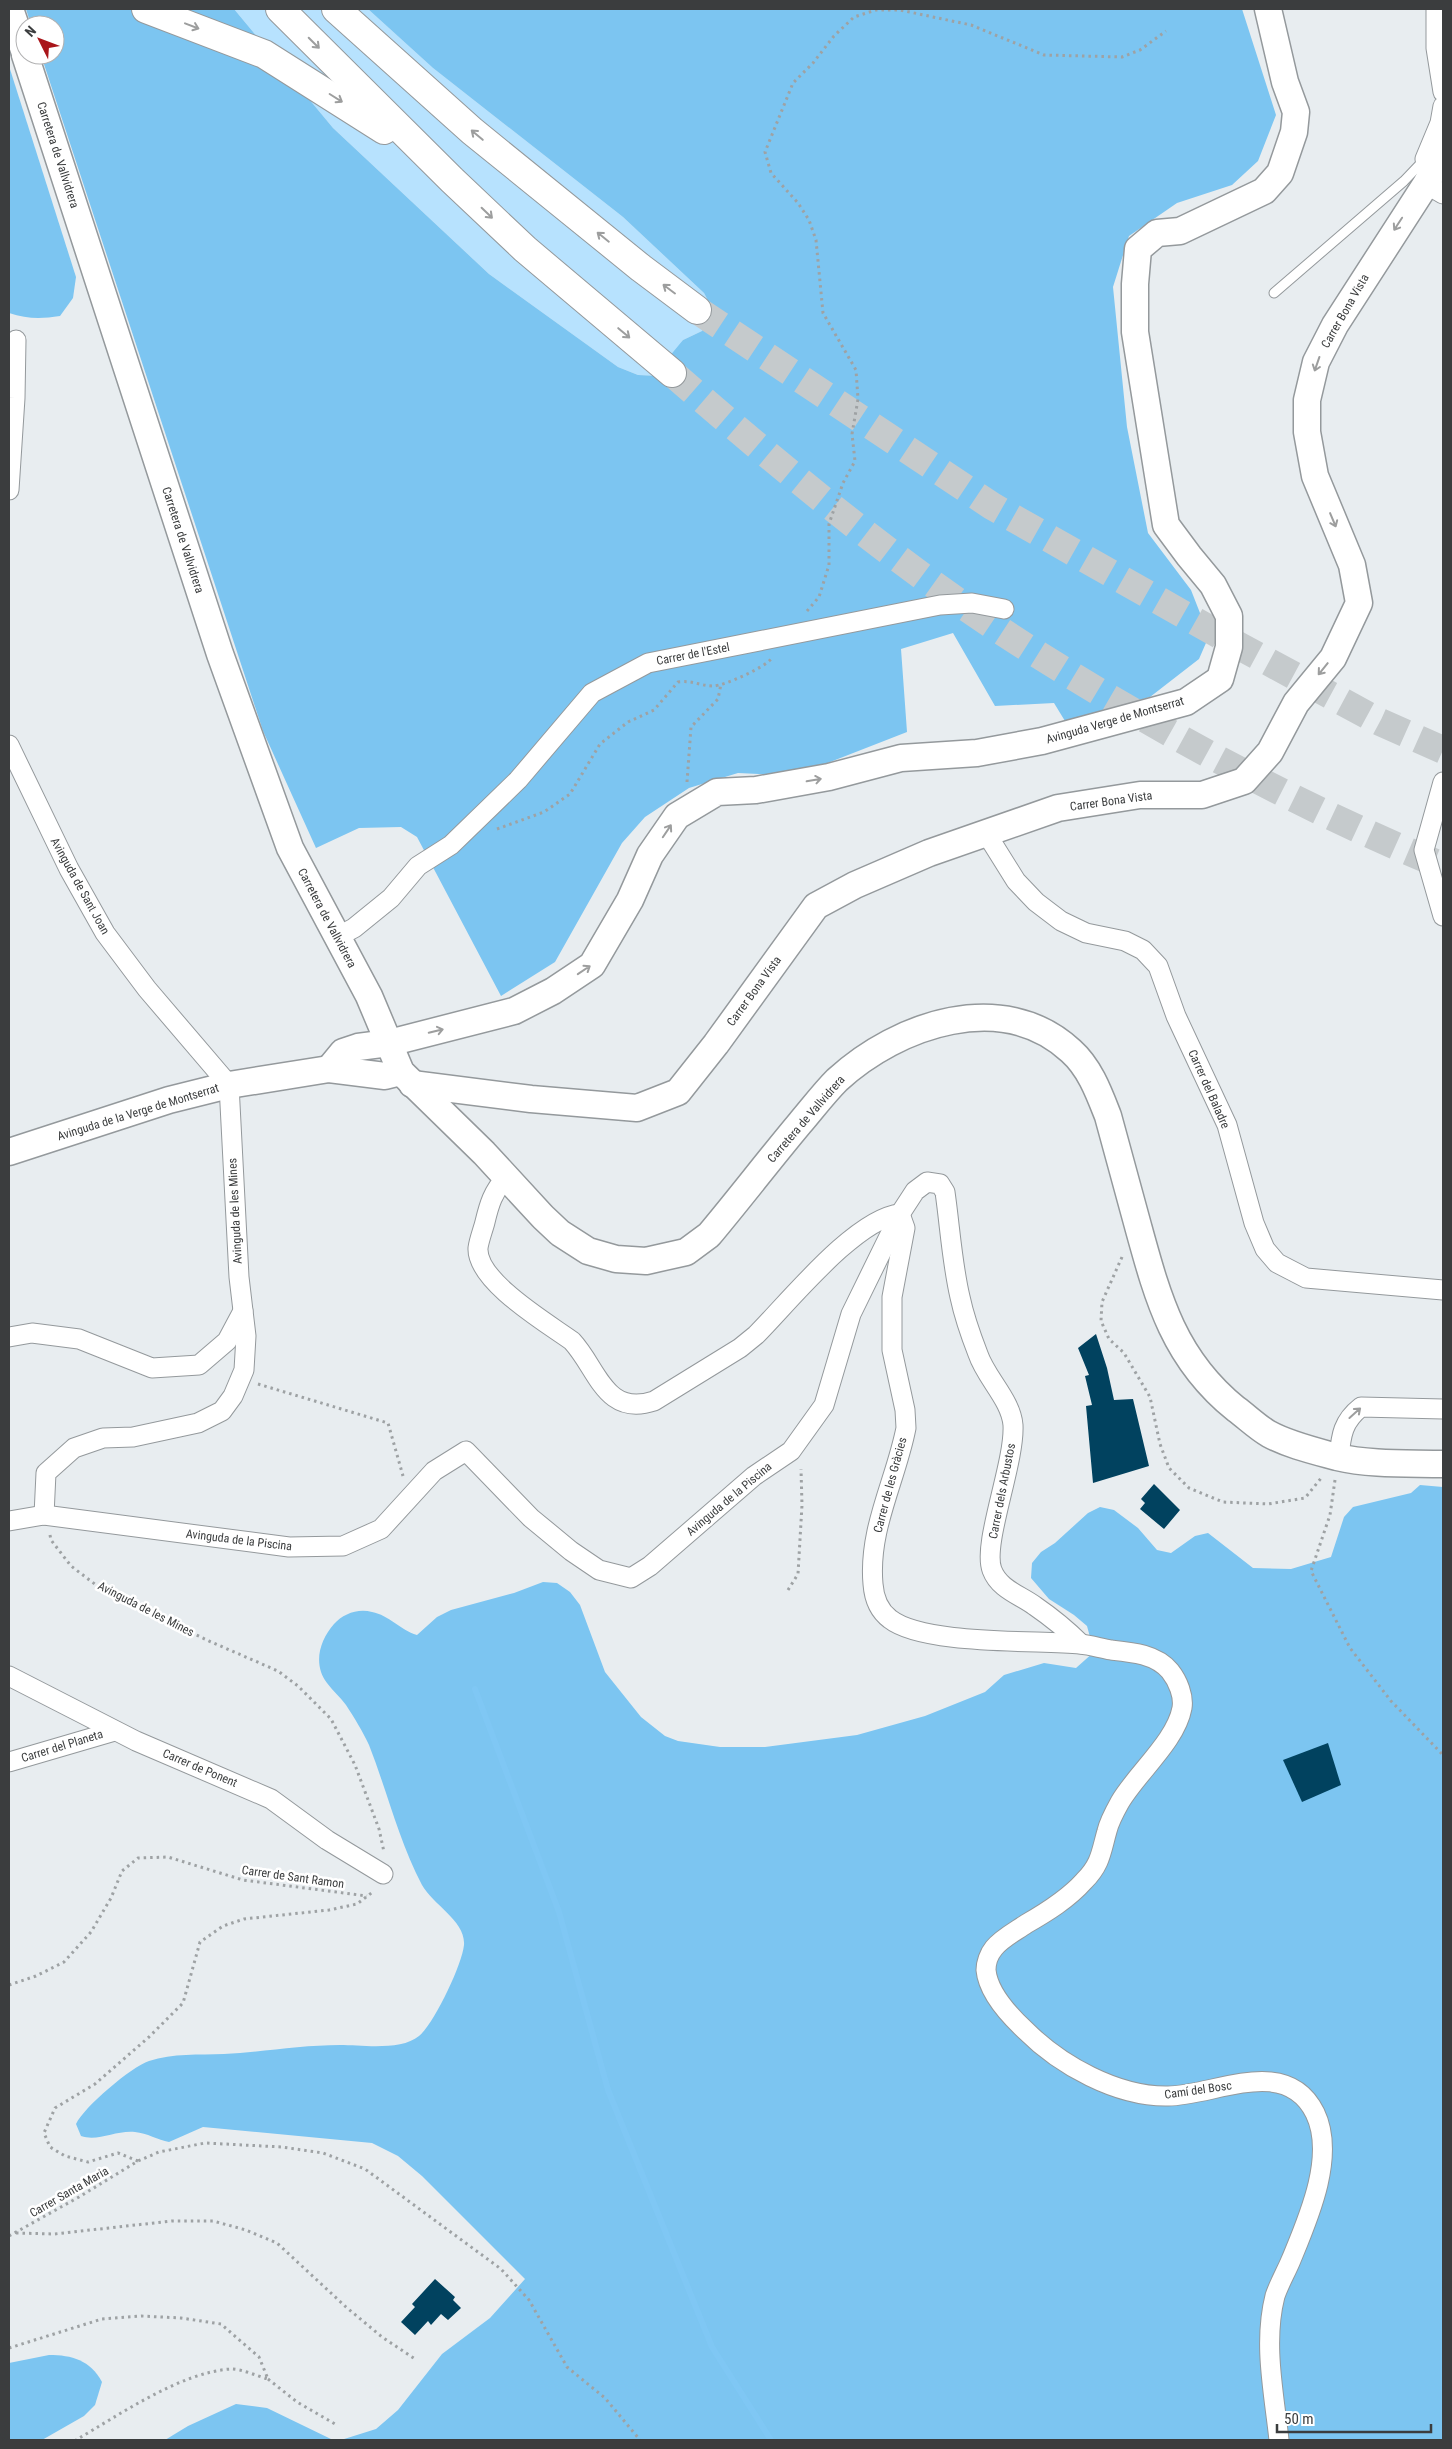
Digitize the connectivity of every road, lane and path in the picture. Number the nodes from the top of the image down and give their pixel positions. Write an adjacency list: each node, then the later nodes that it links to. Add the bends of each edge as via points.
1 (10, 9): 7 (street, Carretera de Vallvidrera)
2 (146, 9): 13 (highway, one-way to 13, via 264,54 345,104)
3 (280, 9): 13 (highway, one-way to 13)
4 (336, 9): 15 (highway, one-way to 4, via 472,131)
5 (1268, 9): 25 (street, Avinguda Verge de Montserrat, one-way to 5, via 717,792 756,790 829,777 902,758 977,753 1042,741 1186,702 1220,679 1229,647 1229,616 1214,584 1166,525 1135,332 1135,284 1138,249 1157,233 1180,231 1264,191 1280,172 1294,132 1296,112 1285,82)
6 (1436, 9): 10 (street, via 1436,48)
7 (15, 24)
8 (1166, 31): 21 (path, via 1140,50 1122,57 1044,55 971,25 900,10 876,10 854,17 793,84 765,152 771,173 809,220 816,240 823,314 856,370 858,398 852,434 855,460 843,482 829,524 829,565 818,597)
9 (29, 65): 29 (street, Carretera de Vallvidrera, via 220,654 290,848)
10 (1443, 92)
11 (1443, 106): 12 (street)
12 (1434, 171): 14 (lane, via 1404,181); 27 (street, Carrer Bona Vista, one-way to 27, via 1335,325 1316,362 1307,400 1307,432 1315,476 1352,565 1359,603 1333,658 1296,703 1270,752 1244,781 1220,790 1202,795 1140,794 1058,808)
13 (452, 180): 17 (highway, one-way to 17, via 525,249)
14 (1274, 293)
15 (697, 310)
16 (16, 340): 18 (street)
17 (672, 373)
18 (9, 470): 19 (street)
19 (9, 490)
20 (1004, 609): 21 (street, Carrer de l'Estel, via 972,602 940,605)
21 (786, 636): 22 (path, via 770,661); 26 (street, Carrer de l'Estel, via 648,663 592,693 518,780)
22 (721, 684): 25 (path, via 718,699 691,726 686,781); 26 (path, via 678,682 654,710 628,722 600,744 570,794 544,812 487,833)
23 (9, 744): 33 (street, Avinguda de Sant Joan, via 69,869 105,934 147,990)
24 (1443, 782): 28 (street, via 1424,850)
25 (698, 803): 30 (street, Avinguda Verge de Montserrat, one-way to 25, via 514,1011 553,991 592,965 630,900 650,855 677,816)
26 (463, 833): 29 (street, Carrer de l'Estel, via 451,845 418,866 391,898 354,928)
27 (986, 833): 32 (street, Carrer Bona Vista, via 910,861 816,906 678,1092 637,1108 531,1099); 38 (street, Carrer del Baladre, via 1016,881 1036,902 1061,921 1086,933 1125,941 1143,950 1158,966 1176,1016 1227,1125 1254,1223 1265,1249 1277,1263 1306,1278)
28 (1443, 916)
29 (337, 937): 30 (street, Carretera de Vallvidrera)
30 (389, 1044): 31 (street, Avinguda Verge de Montserrat, via 369,1044 343,1052); 32 (street, Carretera de Vallvidrera)
31 (329, 1069): 32 (street, Carrer Bona Vista); 33 (street, Avinguda de la Verge de Montserrat)
32 (407, 1078): 35 (street, Carretera de Vallvidrera, via 484,1152)
33 (229, 1085): 34 (street, Avinguda de la Verge de Montserrat, via 169,1100); 39 (street, Avinguda de les Mines)
34 (9, 1152)
35 (506, 1178): 36 (street, via 495,1189 484,1225 478,1250 482,1266 493,1282 572,1341 607,1391 618,1401 629,1405 654,1401 740,1348 869,1224); 37 (street, Carretera de Vallvidrera, via 560,1233 601,1256 646,1261 686,1252 709,1235 836,1081 872,1053 906,1035 937,1024 971,1018 1008,1019 1029,1024 1052,1037 1071,1051 1087,1070 1108,1116)
36 (900, 1214): 43 (street, Avinguda de la Piscina, via 851,1314 824,1404); 50 (street, Carrer dels Arbustos, via 915,1191 927,1182 940,1184 945,1192 962,1304 978,1356 1008,1408 1012,1446 994,1531 991,1569 1008,1589 1034,1605); 50 (street, Carrer de les Gràcies, via 905,1228 892,1297 892,1350 906,1428 875,1539 876,1604 890,1619 909,1629 1038,1643)
37 (1137, 1222): 44 (street, Carretera de Vallvidrera, via 1168,1323 1184,1353 1206,1382 1269,1434); 44 (path, via 1102,1302 1101,1321 1109,1340 1124,1353 1150,1397 1169,1468 1189,1488 1223,1502 1268,1504 1305,1498)
38 (1443, 1290)
39 (243, 1311): 40 (street, via 226,1341 199,1365 152,1368 79,1339 32,1333); 41 (street, Avinguda de les Mines, via 246,1336 244,1370)
40 (9, 1337)
41 (240, 1379): 46 (path, via 388,1423); 47 (street, Avinguda de les Mines, via 222,1412 198,1422 133,1437 103,1438 74,1448 46,1473)
42 (1443, 1409): 44 (street, one-way to 42, via 1341,1431 1351,1415 1361,1407)
43 (800, 1438): 46 (street, Avinguda de la Piscina, via 791,1450 754,1476 650,1566 631,1578 600,1570 571,1551 531,1518 466,1452 434,1471); 49 (path, via 802,1505 798,1574)
44 (1339, 1457): 45 (street, Carretera de Vallvidrera); 53 (path, via 1330,1515 1311,1571 1350,1648 1391,1701)
45 (1443, 1464)
46 (409, 1498): 47 (street, Avinguda de la Piscina, via 381,1529 343,1546 289,1547)
47 (44, 1515): 48 (street, Avinguda de la Piscina); 55 (path, Avinguda de les Mines, via 51,1540 71,1566 104,1591 278,1671 331,1719 355,1765 379,1829 384,1850)
48 (9, 1521)
49 (788, 1590)
50 (1081, 1644): 67 (street, Camí del Bosc, via 1145,1655 1168,1668 1179,1687 1183,1706 1168,1738 1120,1804 1107,1830 1103,1853 1095,1868 1067,1897 994,1948 986,1968 989,1982 1017,2022 1037,2042 1092,2077 1139,2093 1170,2096 1223,2085 1280,2083 1307,2099 1317,2117 1321,2157 1317,2191 1276,2294 1269,2339)
51 (9, 1676): 52 (street, Carrer de Ponent)
52 (115, 1731): 54 (street, Carrer del Planeta); 55 (street, Carrer de Ponent, via 271,1799 327,1840)
53 (1443, 1755)
54 (9, 1762)
55 (383, 1874): 56 (path, via 377,1888)
56 (367, 1896): 57 (path, Carrer de Sant Ramon, via 243,1880 168,1857 138,1858 122,1870 111,1898 91,1932 64,1962 36,1976); 58 (path, via 357,1904 329,1910 244,1918 223,1926 200,1942 183,2003 150,2037 95,2084 55,2108 44,2133 50,2147 65,2156 88,2162 118,2153)
57 (9, 1984)
58 (138, 2161): 59 (path, Carrer Santa Maria); 66 (path, Carrer Santa Maria, via 159,2152 205,2143 324,2153 365,2169 501,2269 529,2300 567,2367 605,2398)
59 (15, 2232): 60 (path, Carrer Santa Maria); 62 (path, via 54,2234 172,2221 213,2221 246,2230 277,2243 346,2307)
60 (9, 2236)
61 (9, 2348): 63 (path, via 102,2319 180,2318 221,2324 259,2357)
62 (415, 2359)
63 (268, 2379): 64 (path, via 297,2402); 65 (path, via 233,2369 206,2374 150,2395)
64 (335, 2424)
65 (76, 2440)
66 (640, 2440)
67 (1279, 2440)

